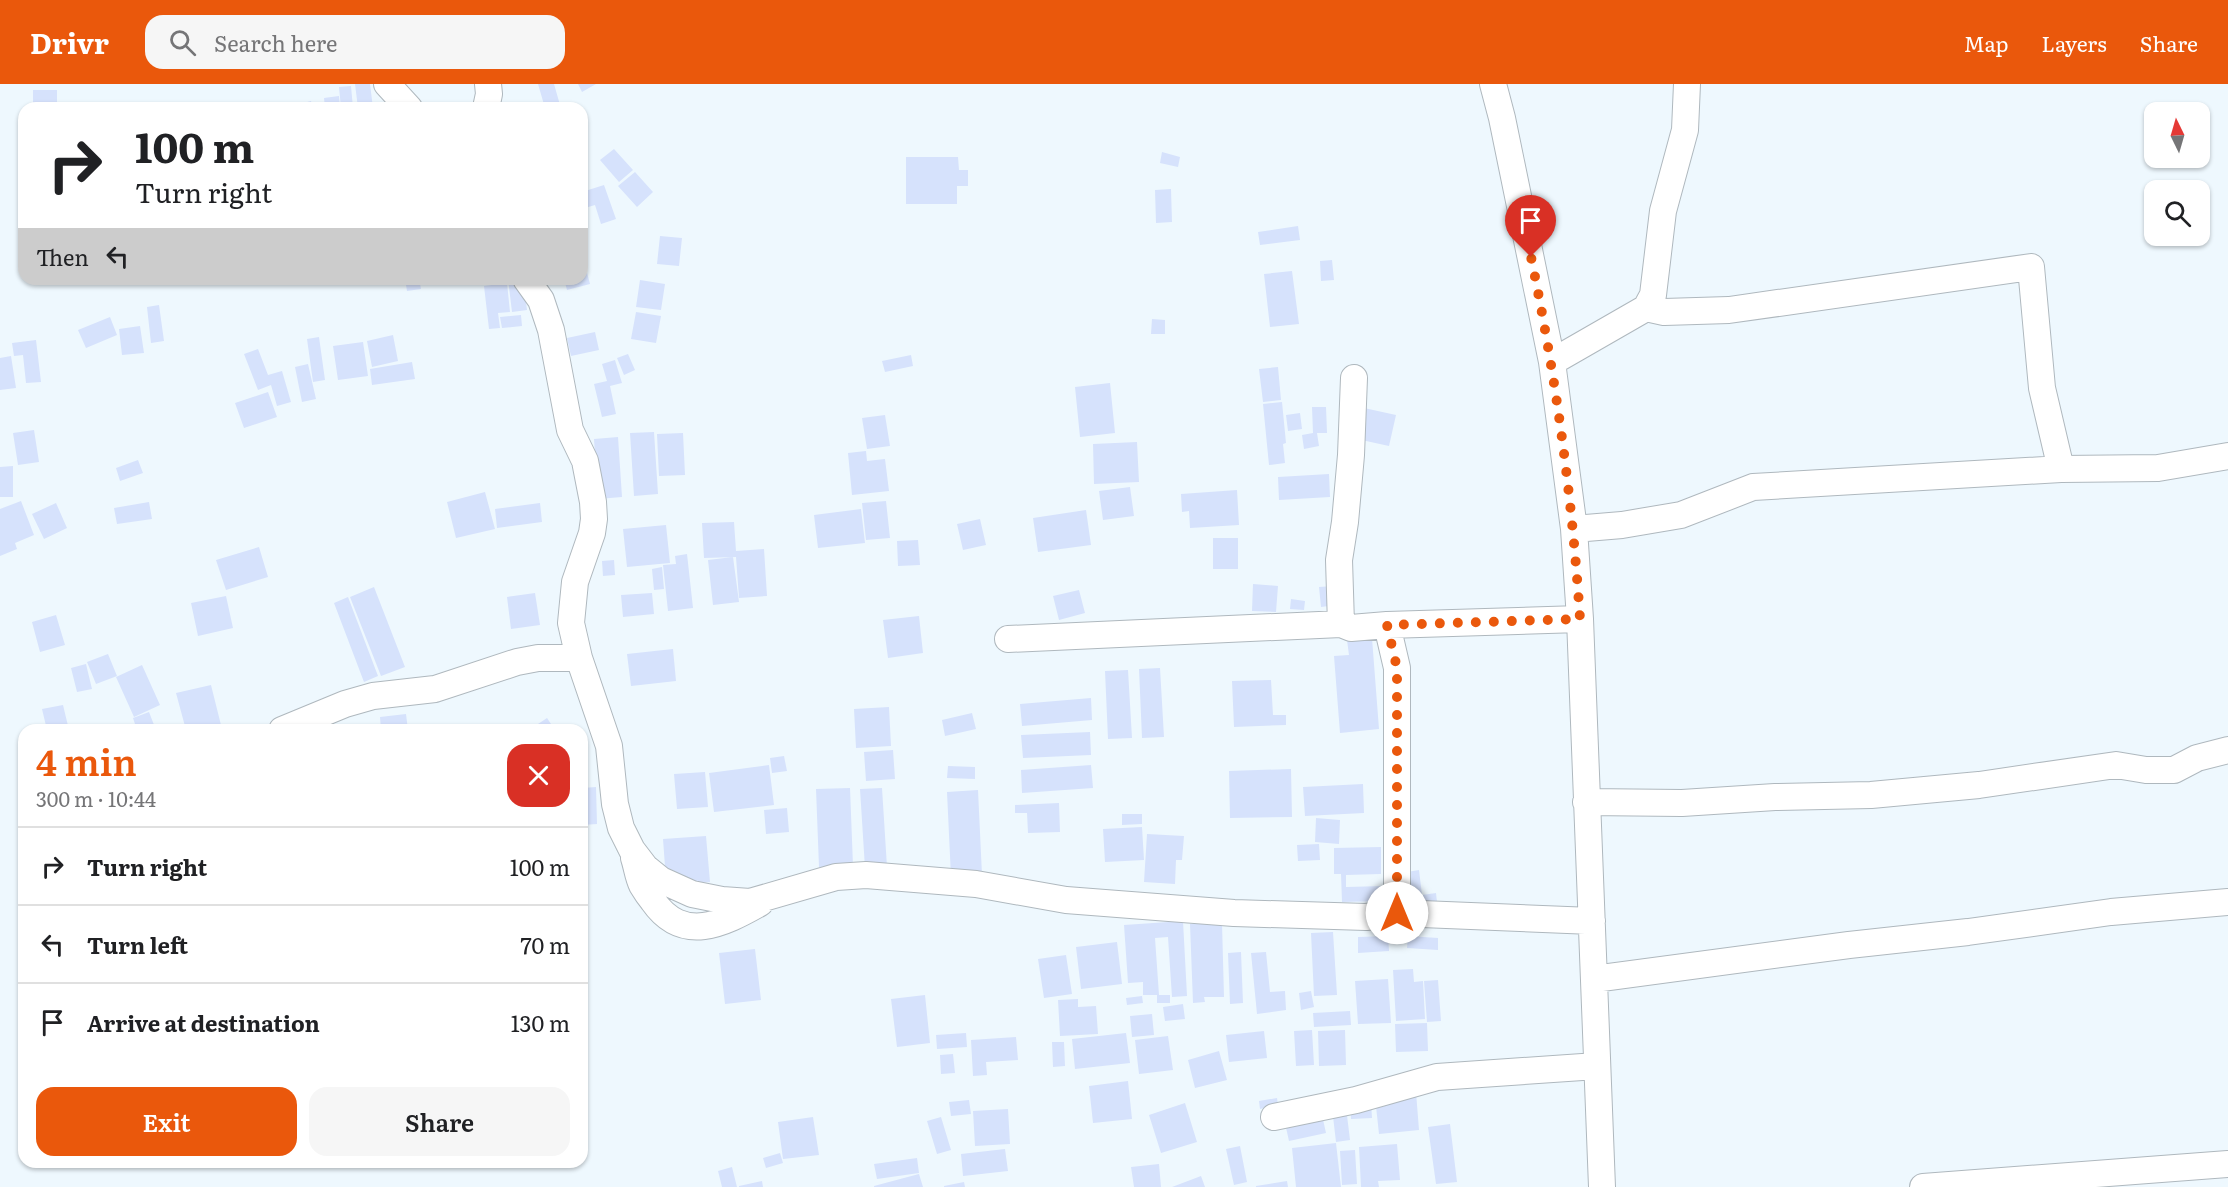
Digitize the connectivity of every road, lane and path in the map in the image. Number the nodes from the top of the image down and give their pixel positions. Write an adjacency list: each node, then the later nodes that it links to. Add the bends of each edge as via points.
1 (387, 84): 5 (street)
2 (488, 84): 6 (street)
3 (1493, 84): 9 (street)
4 (1687, 84): 8 (street, via 1685,130 1663,211 1653,295)
5 (404, 102)
6 (487, 102)
7 (530, 285): 18 (street, via 541,300 551,330 570,430 585,461 593,502 592,533 572,604 571,623)
8 (1646, 308): 9 (street); 12 (street, via 1664,312 1729,310 2031,267 2042,388)
9 (1552, 362): 13 (street)
10 (1354, 378): 15 (street, via 1351,455 1338,560)
11 (2228, 456): 12 (street, via 2158,468)
12 (2061, 469): 13 (street, via 1753,487 1681,514)
13 (1574, 529): 14 (street)
14 (1580, 619): 16 (street); 21 (street)
15 (1341, 624): 16 (street, via 1351,628); 17 (street)
16 (1387, 625): 23 (street, via 1397,668)
17 (1008, 639)
18 (577, 648): 19 (street, via 517,662 435,689 373,696); 23 (street, via 609,746 621,828 645,867 661,880 692,894 750,902 836,877 866,875 976,884 1066,900 1223,912 1366,917)
19 (297, 724)
20 (2228, 750): 21 (street, via 2197,758 2174,770 2116,765 1979,785 1871,795 1682,803)
21 (1586, 802): 24 (street)
22 (2228, 902): 25 (street, via 2111,912)
23 (1397, 913): 24 (street)
24 (1592, 921): 25 (street)
25 (1594, 979): 26 (street)
26 (1598, 1066): 27 (street, via 1437,1077); 29 (street)
27 (1275, 1117)
28 (2228, 1164): 30 (street)
29 (1602, 1187)
30 (1923, 1187)

